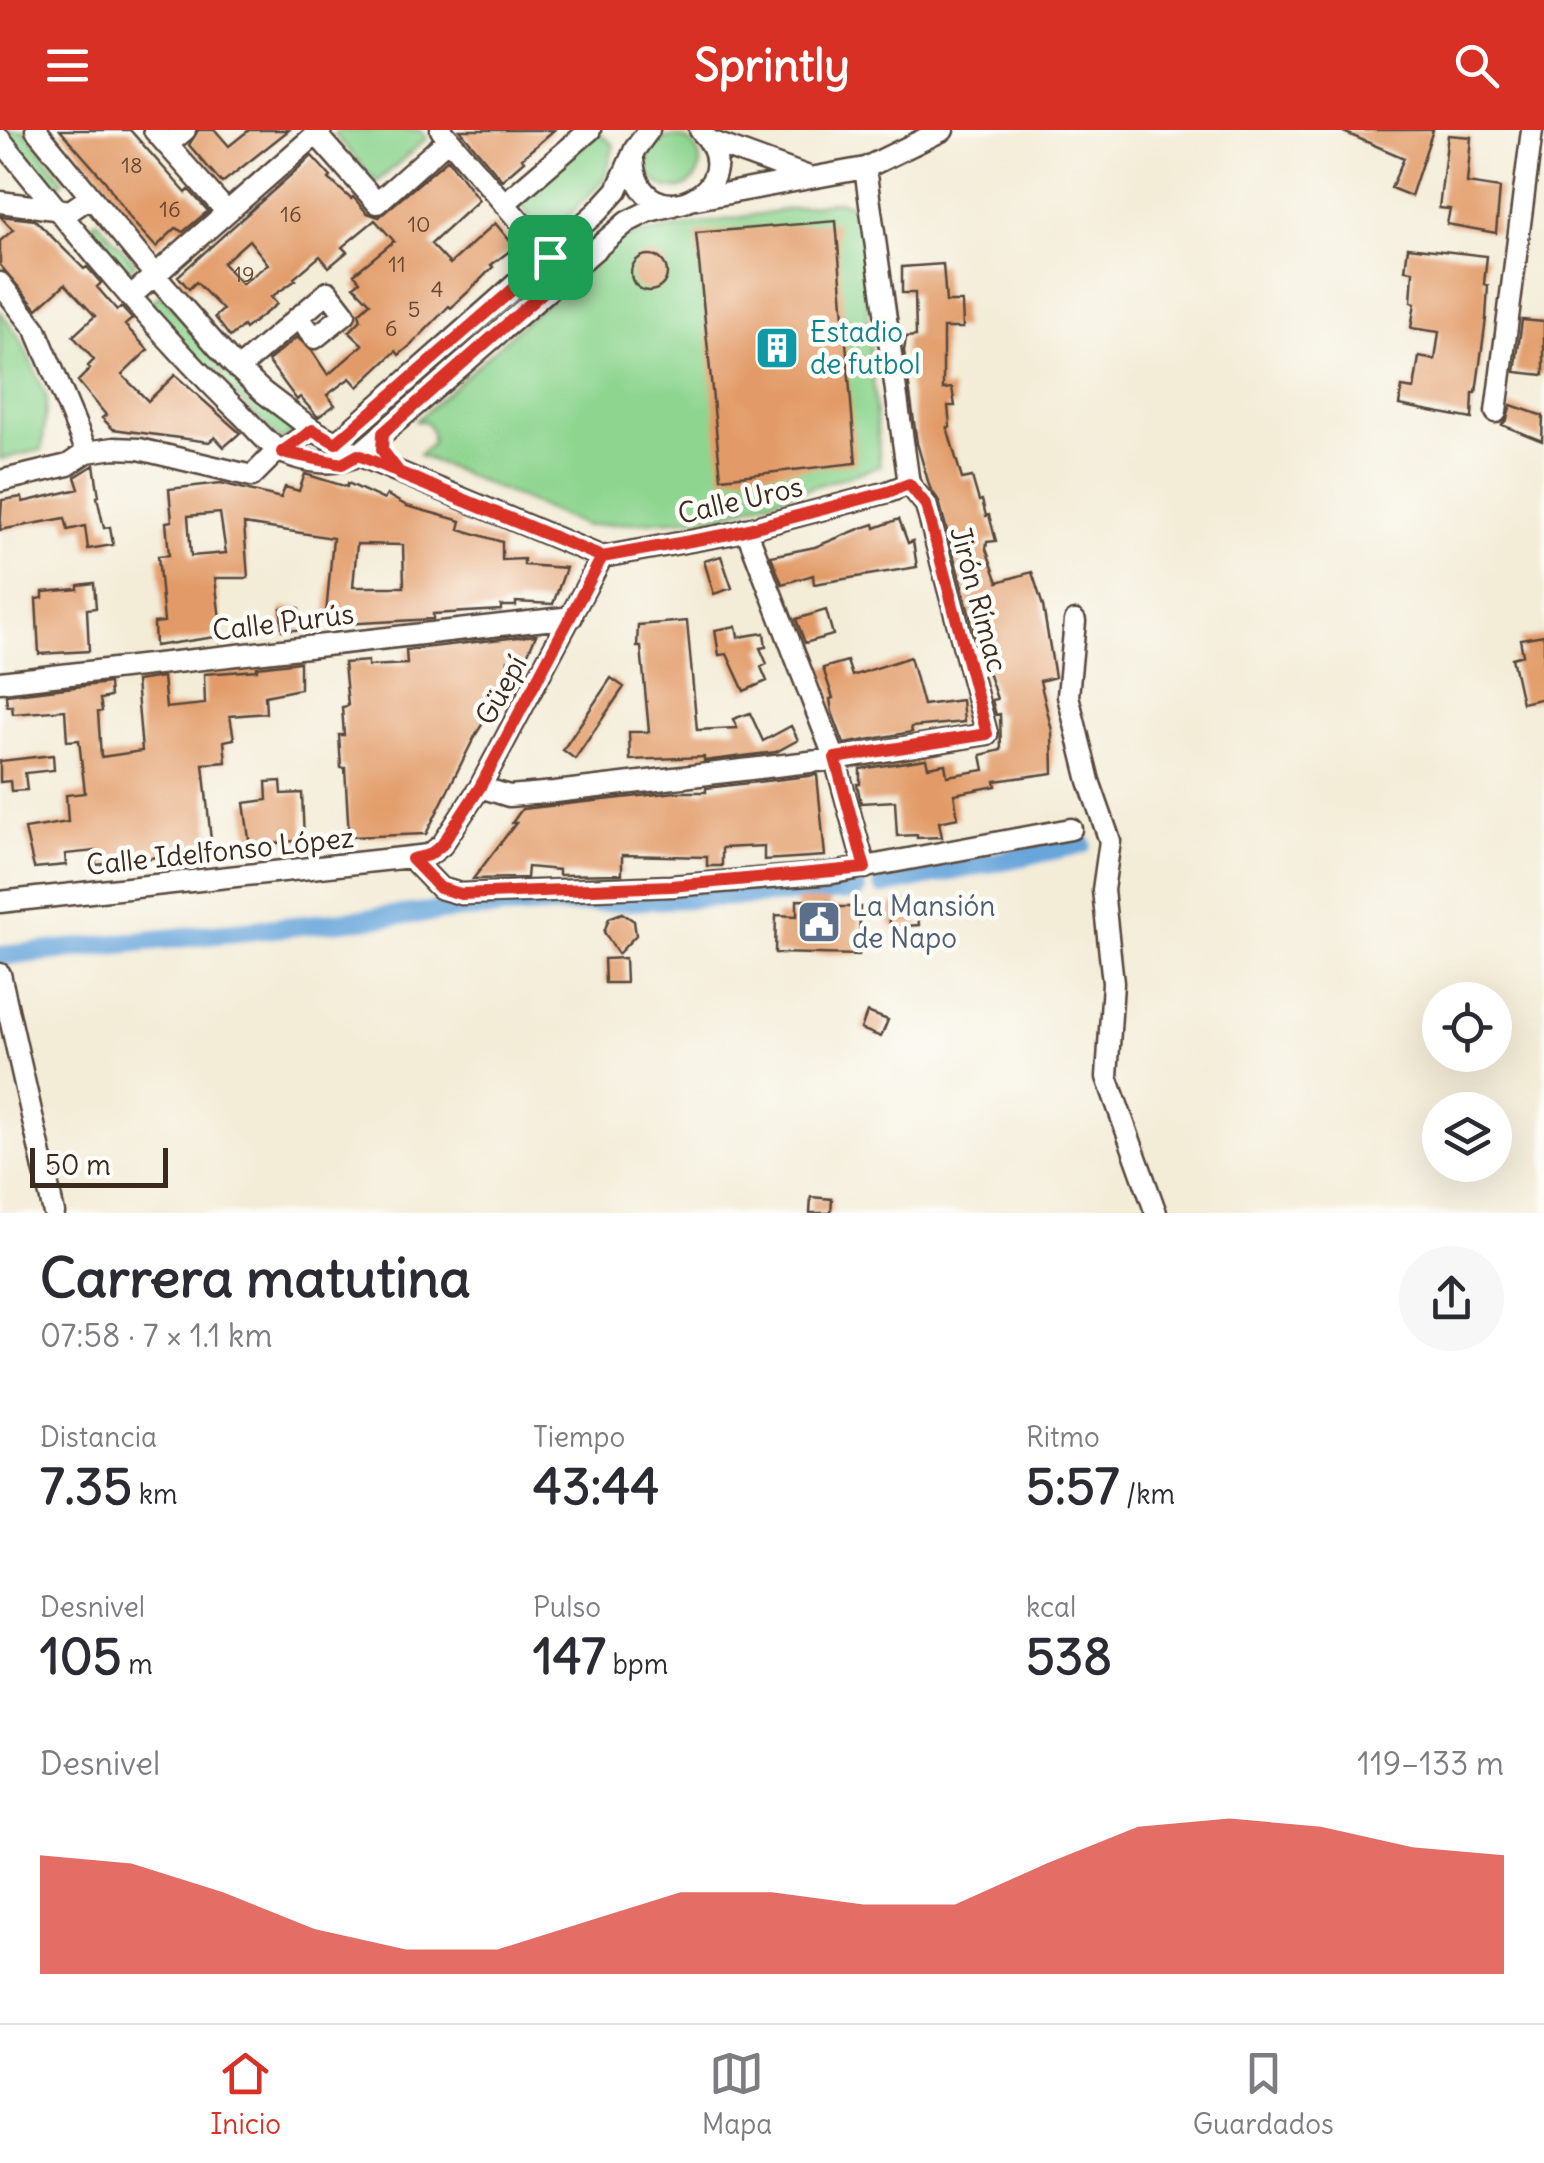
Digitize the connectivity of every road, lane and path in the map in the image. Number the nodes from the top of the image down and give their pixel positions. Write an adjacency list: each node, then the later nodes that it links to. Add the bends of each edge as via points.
1 (36, 130): 15 (street)
2 (185, 130): 10 (street)
3 (590, 130): 18 (street)
4 (943, 130): 13 (street)
5 (319, 132): 7 (street, via 377,203); 21 (street)
6 (643, 133): 12 (street)
7 (445, 134): 18 (street)
8 (704, 135): 14 (street); 16 (street, via 716,166)
9 (1530, 135): 29 (street)
10 (160, 137): 21 (street)
11 (0, 139): 20 (street)
12 (633, 160): 19 (street, via 648,196); 22 (street, via 618,190)
13 (865, 168): 14 (street); 38 (street)
14 (812, 178): 16 (street)
15 (89, 198): 20 (street, via 70,211); 24 (street)
16 (696, 199): 19 (street)
17 (0, 202): 20 (street)
18 (504, 204): 22 (street)
19 (673, 205): 23 (street, via 626,222)
20 (57, 210): 27 (street)
21 (226, 212): 24 (street)
22 (550, 257): 23 (street); 32 (street)
23 (564, 274): 31 (street)
24 (155, 275): 27 (street); 28 (street)
25 (0, 283): 33 (street, via 36,330)
26 (328, 292): 28 (street)
27 (131, 296): 34 (street)
28 (238, 369): 30 (street)
29 (1496, 412)
30 (313, 430): 32 (street); 34 (street)
31 (383, 433): 35 (street); 36 (street, via 382,450)
32 (336, 443): 35 (street)
33 (88, 452): 34 (street, via 139,449 252,476); 37 (street, via 68,465)
34 (282, 452): 35 (street, via 342,464)
35 (358, 455): 36 (street)
36 (401, 475): 40 (street)
37 (0, 481)
38 (909, 484): 39 (street, Calle Uros); 44 (street, Jirón Rímac, via 926,505 987,734)
39 (746, 529): 40 (street, Calle Uros); 44 (street)
40 (602, 557): 41 (street, Güepí)
41 (572, 617): 43 (street, Calle Purús); 45 (street, Güepí)
42 (1075, 621): 53 (street, via 1068,696 1110,841 1103,890 1113,983 1107,1078)
43 (0, 682)
44 (835, 758): 45 (street, via 509,796); 49 (street)
45 (480, 787): 47 (street, Güepí)
46 (1071, 828): 49 (street)
47 (442, 845): 48 (street, Calle Idelfonso López)
48 (412, 859): 49 (street, via 440,888 461,894 671,886); 50 (street, Calle Idelfonso López)
49 (865, 868)
50 (0, 902)
51 (0, 974): 52 (street)
52 (54, 1213)
53 (1156, 1213)

